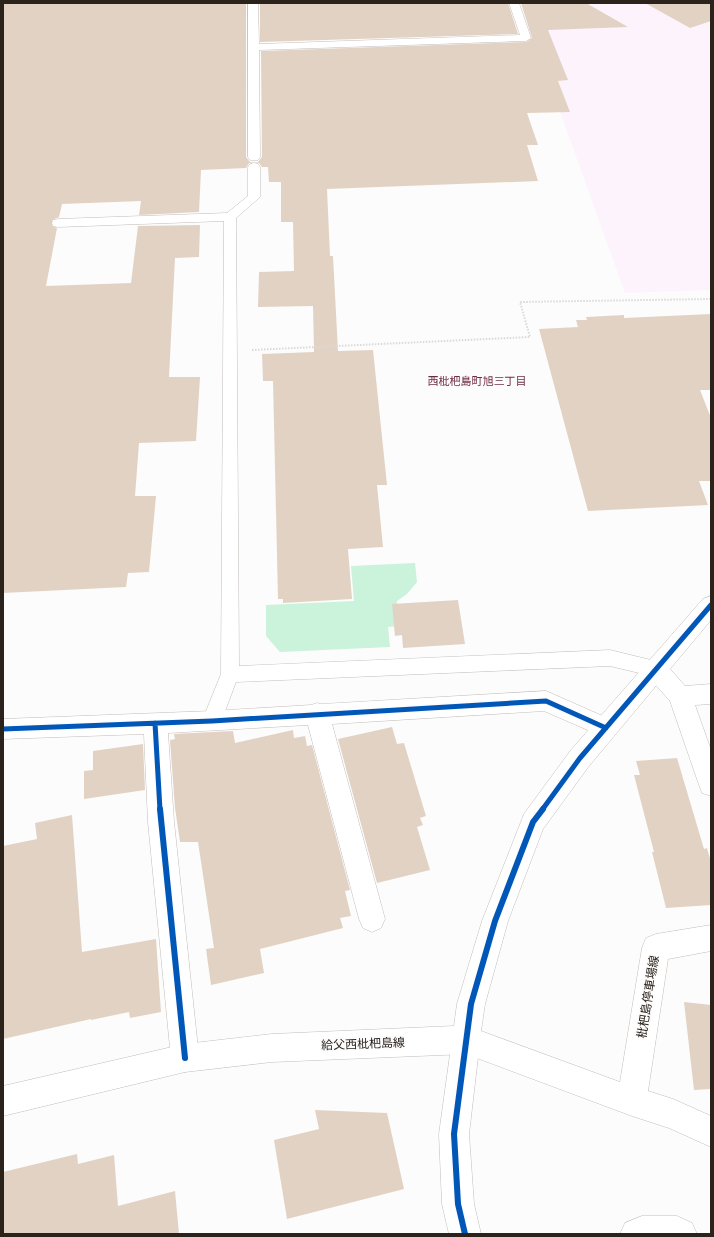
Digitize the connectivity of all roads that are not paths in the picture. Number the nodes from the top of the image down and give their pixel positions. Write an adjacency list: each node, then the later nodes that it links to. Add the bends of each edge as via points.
1 (253, 3): 3 (lane)
2 (514, 3): 3 (lane, via 526,38)
3 (253, 47): 4 (lane, via 254,197)
4 (230, 217): 5 (lane); 8 (lane)
5 (58, 224)
6 (711, 605): 7 (street)
7 (656, 669): 8 (lane, via 610,658); 10 (street); 14 (street)
8 (230, 674): 12 (lane)
9 (711, 694): 10 (street)
10 (680, 696): 16 (street)
11 (317, 714): 12 (street); 14 (street, via 546,702); 17 (street)
12 (212, 720): 13 (street)
13 (155, 723): 15 (street); 20 (street, via 161,822)
14 (606, 728): 19 (street, via 580,758 533,822 495,921 471,1004)
15 (3, 729)
16 (711, 785)
17 (372, 920)
18 (711, 938): 22 (street, 枇杷島停車場線, via 656,948)
19 (466, 1040): 20 (street, 給父西枇杷島線, via 272,1048); 22 (street, 給父西枇杷島線); 24 (street, via 454,1134 458,1204)
20 (185, 1058): 21 (street, 給父西枇杷島線)
21 (3, 1101)
22 (632, 1101): 23 (street, 給父西枇杷島線, via 673,1114)
23 (711, 1132)
24 (465, 1234)
25 (636, 1234): 26 (street)
26 (682, 1234)

